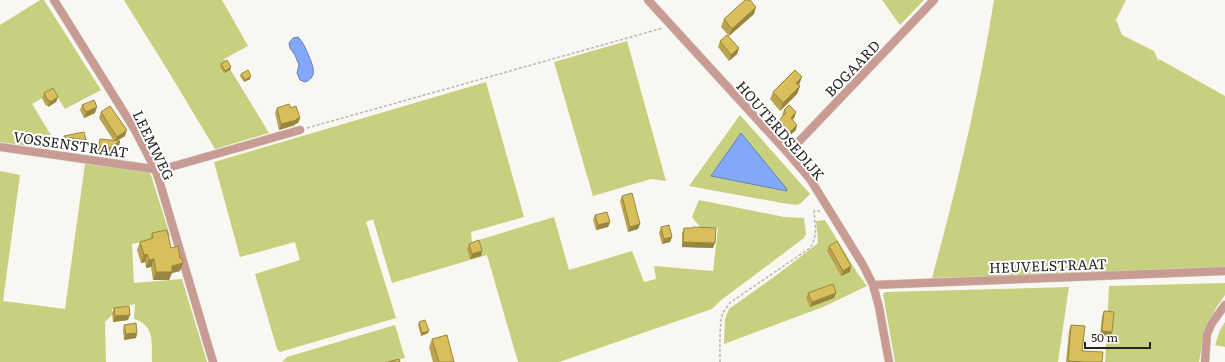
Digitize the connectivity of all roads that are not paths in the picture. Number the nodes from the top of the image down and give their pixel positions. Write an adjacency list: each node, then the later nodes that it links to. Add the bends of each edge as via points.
1 (54, 0): 7 (street, LEEMWEG, via 135,130)
2 (648, 0): 6 (street, HOUTERDSEDIJK)
3 (934, 0): 6 (street, BOGAARD)
4 (300, 130): 7 (street, VOSSENSTRAAT, via 160,170)
5 (0, 148): 7 (street, VOSSENSTRAAT)
6 (788, 153): 9 (street, HOUTERDSEDIJK, via 830,211)
7 (155, 169): 11 (street, LEEMWEG)
8 (1225, 271): 9 (street, HEUVELSTRAAT)
9 (873, 285): 12 (street, HOUTERDSEDIJK)
10 (1225, 305): 13 (street, via 1207,334)
11 (213, 362)
12 (889, 362)
13 (1205, 362)

